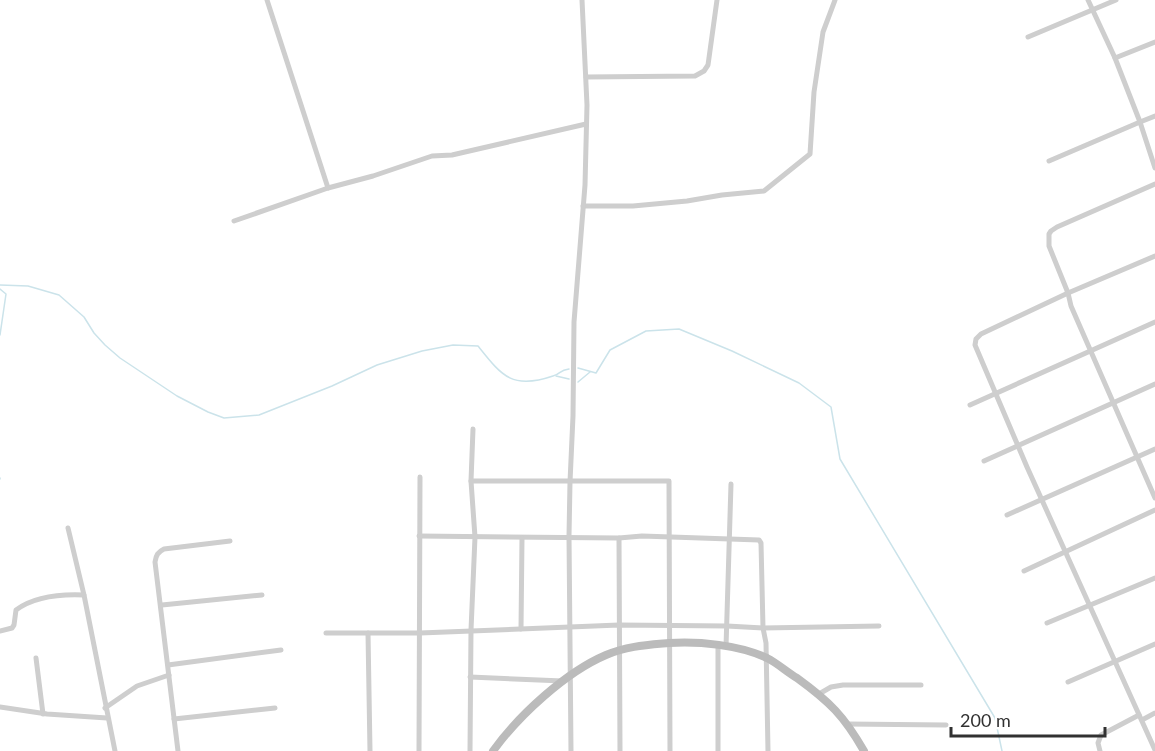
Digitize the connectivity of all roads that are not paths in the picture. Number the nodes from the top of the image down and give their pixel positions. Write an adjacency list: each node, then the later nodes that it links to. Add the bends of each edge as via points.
1 (267, 0): 18 (street)
2 (582, 0): 11 (street)
3 (717, 0): 11 (street, via 708,65 695,76)
4 (835, 0): 19 (street, via 823,32 810,154 764,191 633,206)
5 (1088, 0): 7 (street)
6 (1116, 0): 7 (street)
7 (1093, 10): 8 (street); 10 (street)
8 (1028, 37)
9 (1155, 42): 10 (street)
10 (1115, 58): 13 (street)
11 (586, 77): 14 (street)
12 (1155, 116): 13 (street)
13 (1140, 122): 15 (street); 16 (street)
14 (586, 124): 18 (street, via 452,155 432,156); 19 (street)
15 (1049, 161)
16 (1155, 168)
17 (1155, 186): 22 (street, via 1051,231 1048,246)
18 (328, 188): 20 (street)
19 (583, 206): 36 (street, via 574,322)
20 (234, 220)
21 (1155, 256): 22 (street)
22 (1068, 293): 24 (street); 26 (street, via 976,339 975,345)
23 (1155, 322): 24 (street)
24 (1091, 350): 26 (street); 27 (street)
25 (1155, 384): 27 (street)
26 (996, 393): 28 (street); 30 (street)
27 (1115, 403): 30 (street); 32 (street)
28 (970, 405)
29 (473, 429): 35 (street)
30 (1018, 446): 33 (street); 39 (street)
31 (1155, 449): 32 (street)
32 (1136, 458): 38 (street); 39 (street)
33 (984, 461)
34 (420, 477): 43 (street)
35 (471, 481): 36 (street); 44 (street)
36 (570, 482): 45 (street); 46 (street, via 669,481)
37 (731, 484): 49 (street)
38 (1155, 498)
39 (1042, 500): 41 (street); 51 (street)
40 (1155, 510): 51 (street)
41 (1007, 515)
42 (68, 528): 54 (street)
43 (419, 536): 44 (street); 70 (street)
44 (475, 537): 47 (street); 66 (street)
45 (569, 537): 47 (street); 48 (street); 63 (street)
46 (669, 537): 48 (street); 49 (street); 60 (street)
47 (522, 538): 65 (street)
48 (619, 538): 59 (street)
49 (729, 540): 61 (street); 64 (street, via 760,541)
50 (230, 541): 56 (street, via 160,551 155,562)
51 (1065, 552): 52 (street); 57 (street)
52 (1024, 571)
53 (1155, 578): 57 (street)
54 (84, 595): 67 (street, via 65,594 21,606 16,610 15,625); 88 (street)
55 (262, 595): 56 (street)
56 (162, 605): 79 (street)
57 (1090, 606): 58 (street); 78 (street)
58 (1047, 623)
59 (619, 625): 60 (street); 63 (street); 75 (street)
60 (669, 625): 61 (street); 71 (street)
61 (727, 626): 64 (street); 73 (street)
62 (879, 626): 64 (street)
63 (570, 628): 65 (street); 81 (street)
64 (763, 628): 77 (street)
65 (521, 629): 66 (street)
66 (471, 630): 70 (street); 82 (street)
67 (0, 631)
68 (326, 633): 69 (street)
69 (368, 633): 70 (street); 100 (street)
70 (420, 633): 101 (street)
71 (670, 643): 73 (street); 75 (street); 106 (street)
72 (1155, 644): 78 (street)
73 (722, 646): 77 (street); 107 (street)
74 (281, 650): 79 (street)
75 (619, 650): 81 (street); 105 (street)
76 (36, 658): 91 (street)
77 (766, 658): 86 (street); 108 (street)
78 (1115, 662): 84 (street); 92 (street)
79 (168, 665): 80 (street)
80 (169, 675): 88 (street, via 137,686); 94 (street)
81 (571, 675): 83 (street); 104 (street)
82 (470, 677): 83 (street); 102 (street)
83 (563, 681): 103 (street, via 518,722)
84 (1068, 682)
85 (921, 686): 86 (street, via 843,685)
86 (819, 694): 95 (street)
87 (0, 707): 91 (street)
88 (105, 708): 93 (street)
89 (275, 708): 94 (street)
90 (1155, 713): 92 (street)
91 (43, 714): 93 (street)
92 (1141, 717): 97 (street); 110 (street, via 1101,735)
93 (107, 718): 98 (street)
94 (174, 719): 99 (street)
95 (848, 724): 96 (street); 109 (street)
96 (946, 725)
97 (1155, 750)
98 (115, 751)
99 (178, 751)
100 (370, 751)
101 (419, 751)
102 (470, 751)
103 (494, 751)
104 (571, 751)
105 (620, 751)
106 (670, 751)
107 (718, 751)
108 (768, 751)
109 (864, 751)
110 (1100, 751)

